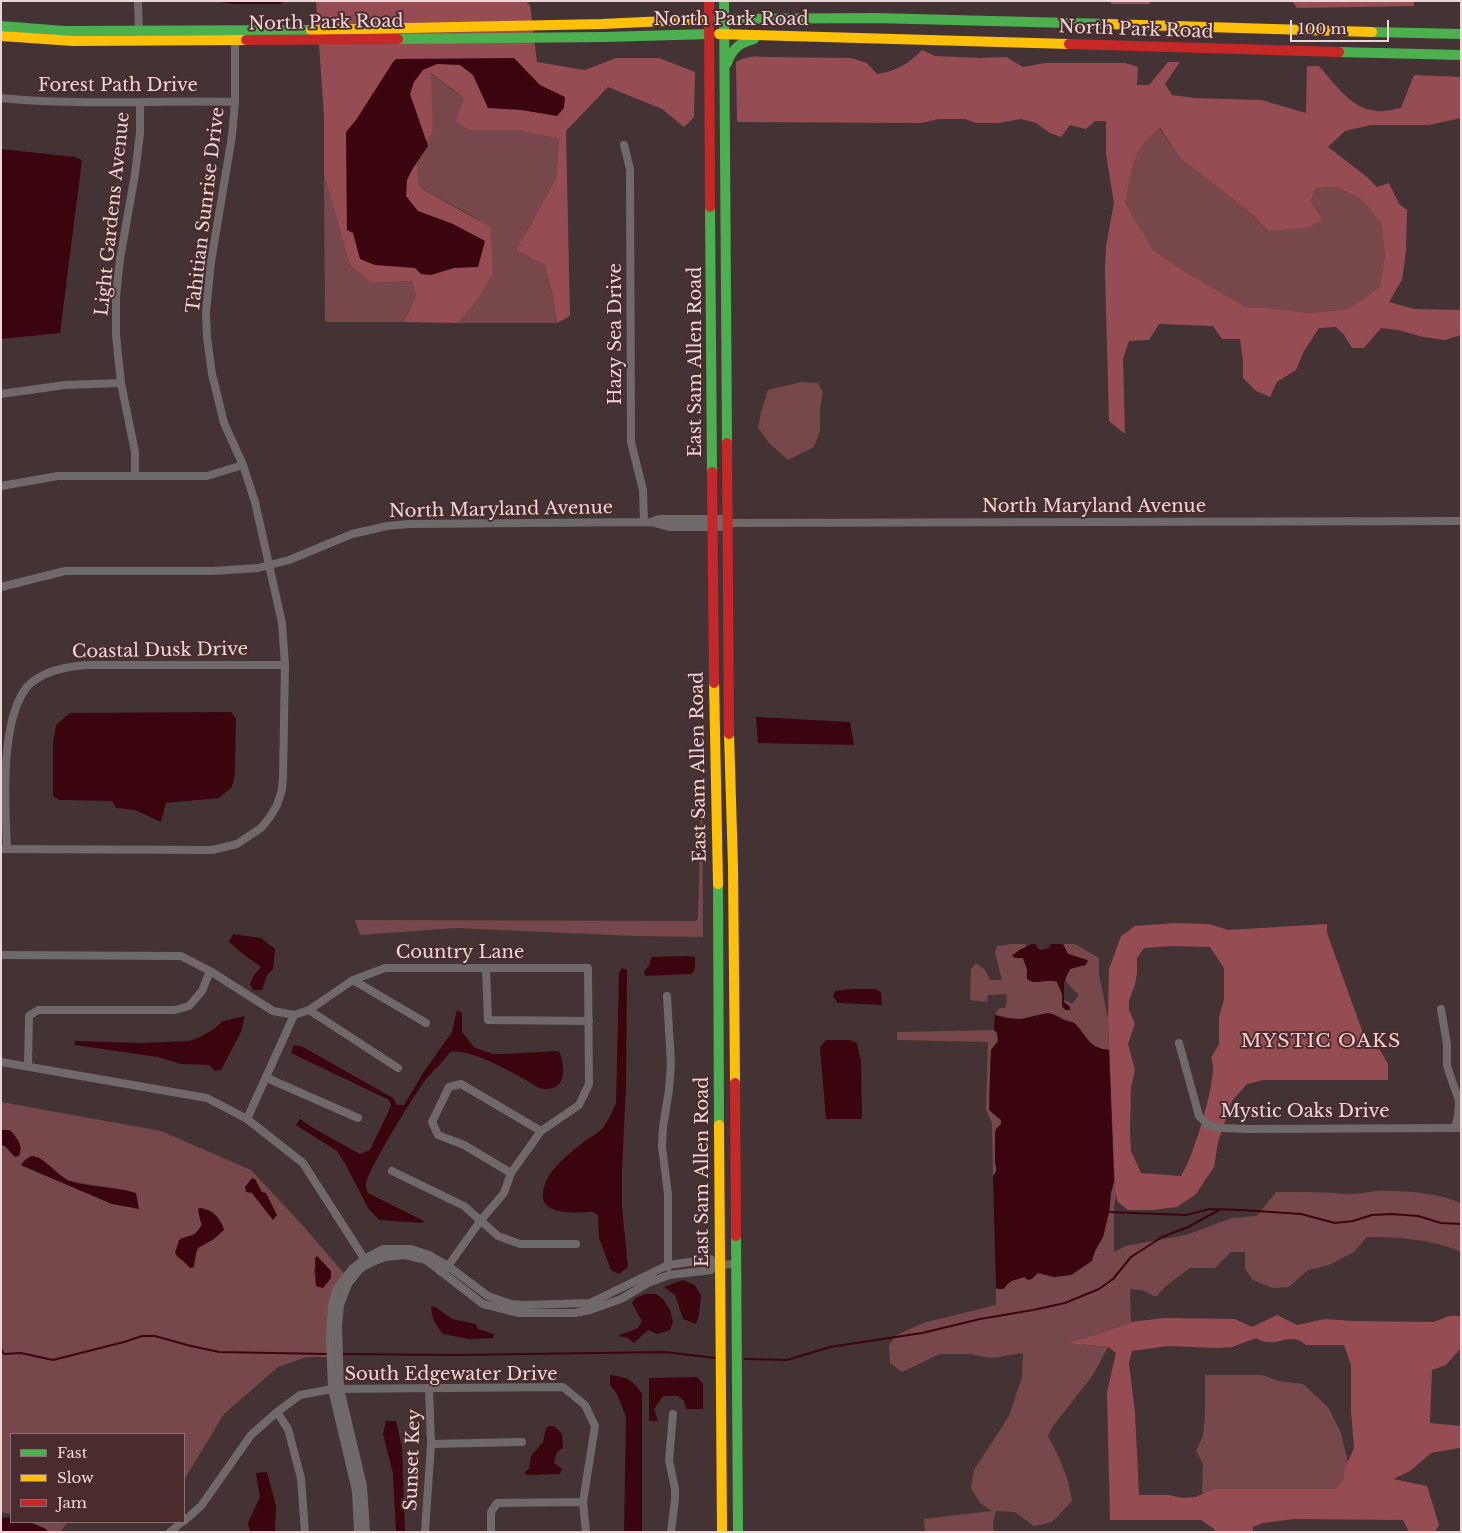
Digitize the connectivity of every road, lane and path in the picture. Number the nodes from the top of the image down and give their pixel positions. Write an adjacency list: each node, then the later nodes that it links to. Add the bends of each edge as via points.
1 (138, 1): 13 (street)
2 (709, 1): 5 (main road, East Sam Allen Road)
3 (724, 1): 4 (main road, East Sam Allen Road)
4 (724, 18): 5 (main road, North Park Road); 8 (main road, East Sam Allen Road); 9 (main road, North Park Road, via 875,18)
5 (709, 19): 7 (main road, East Sam Allen Road); 10 (main road, North Park Road)
6 (1, 26): 13 (main road, North Park Road)
7 (709, 34): 8 (main road, North Park Road); 10 (main road, North Park Road, via 586,37); 27 (main road, East Sam Allen Road)
8 (725, 34): 11 (main road, North Park Road); 15 (main road, East Sam Allen Road)
9 (1461, 34)
10 (235, 35): 13 (main road, North Park Road); 17 (street, Tahitian Sunrise Drive)
11 (768, 35): 14 (main road, North Park Road); 15 (main road, via 738,44 730,54)
12 (1, 36): 13 (main road, North Park Road, via 53,41)
13 (139, 36)
14 (1461, 55)
15 (725, 72): 28 (main road, East Sam Allen Road)
16 (1, 98): 18 (street, Forest Path Drive)
17 (235, 102): 18 (street, Forest Path Drive); 22 (street, Tahitian Sunrise Drive, via 206,312 212,374 224,423)
18 (140, 103): 20 (street, Light Gardens Avenue, via 136,166 116,296)
19 (624, 145): 26 (street, Hazy Sea Drive, via 630,169 631,442)
20 (121, 383): 21 (street, via 65,384); 23 (street, Light Gardens Avenue, via 135,452)
21 (1, 394)
22 (243, 464): 23 (street, via 207,476); 29 (street, Tahitian Sunrise Drive)
23 (135, 476): 24 (street, via 58,476)
24 (1, 486)
25 (1461, 521): 28 (street, North Maryland Avenue)
26 (647, 522): 27 (street, North Maryland Avenue, via 669,527); 29 (street, North Maryland Avenue, via 387,526 352,534)
27 (713, 523): 28 (street, North Maryland Avenue); 58 (main road, East Sam Allen Road, via 718,883)
28 (728, 523): 59 (main road, East Sam Allen Road)
29 (270, 565): 30 (street, North Maryland Avenue, via 213,571 65,571); 31 (street, Tahitian Sunrise Drive, via 282,623)
30 (1, 587)
31 (285, 665): 32 (street, Coastal Dusk Drive, via 86,665 61,668 42,676 27,687 14,707 8,727); 32 (street, Tahitian Sunrise Drive, via 282,790 270,817 250,837 238,844 212,850)
32 (4, 849)
33 (1, 955): 35 (street, via 181,956)
34 (486, 968): 36 (street, Country Lane, via 385,968); 41 (street, via 488,1020); 41 (street, Country Lane, via 588,968)
35 (210, 971): 40 (street, via 273,1011); 45 (street, via 202,991 189,1006 182,1008 38,1010 29,1016)
36 (353, 980): 39 (street, Country Lane); 42 (street)
37 (667, 996): 60 (street, via 672,1064 662,1147 668,1194)
38 (1441, 1009): 50 (street, via 1448,1066 1459,1101)
39 (309, 1010): 40 (street, Country Lane); 46 (street)
40 (294, 1015): 47 (street)
41 (589, 1020): 51 (street, Country Lane, via 590,1084 579,1105)
42 (426, 1023)
43 (1179, 1043): 50 (street, Mystic Oaks Drive, via 1199,1116 1209,1126 1249,1129)
44 (1, 1062): 45 (street)
45 (28, 1066): 49 (street, via 207,1098)
46 (398, 1068)
47 (267, 1078): 48 (street); 49 (street)
48 (358, 1118)
49 (247, 1119): 56 (street, via 303,1163)
50 (1458, 1128)
51 (541, 1131): 53 (street, Country Lane); 53 (street, via 461,1084 449,1088 432,1122 438,1135 464,1145)
52 (392, 1171): 54 (street, via 464,1206)
53 (510, 1173): 54 (street, Country Lane, via 504,1193)
54 (481, 1220): 55 (street, via 498,1236 520,1244); 61 (street, Country Lane)
55 (576, 1244)
56 (366, 1262): 61 (street, via 383,1249 411,1249); 63 (street, via 405,1255 426,1260); 70 (street, via 336,1290)
57 (688, 1262): 58 (street, via 711,1259); 60 (street); 62 (street)
58 (717, 1264): 59 (street); 62 (street, via 711,1270); 86 (main road, East Sam Allen Road)
59 (736, 1264): 87 (main road, East Sam Allen Road)
60 (668, 1265): 64 (street); 65 (street)
61 (448, 1266): 63 (street, Country Lane); 67 (street, via 488,1296 511,1304)
62 (689, 1272): 64 (street)
63 (443, 1273): 68 (street, via 483,1304 519,1313)
64 (669, 1275): 65 (street)
65 (647, 1279): 66 (street)
66 (635, 1286): 67 (street, via 590,1303); 68 (street, via 621,1299 590,1310)
67 (547, 1304): 68 (street)
68 (547, 1313)
69 (429, 1388): 70 (street, South Edgewater Drive); 74 (street, Sunset Key); 75 (street, South Edgewater Drive, via 563,1388 585,1405 595,1426)
70 (336, 1389): 71 (street, South Edgewater Drive, via 300,1395); 80 (street, via 356,1491); 81 (street, via 362,1486)
71 (277, 1412): 76 (street, South Edgewater Drive, via 251,1435 201,1506); 79 (street, via 288,1429 302,1478)
72 (673, 1414): 85 (street, via 669,1460 675,1499)
73 (522, 1442): 74 (street)
74 (431, 1444): 82 (street, Sunset Key)
75 (583, 1502): 83 (street, via 497,1503 491,1512); 84 (street, South Edgewater Drive)
76 (185, 1519)
77 (181, 1523): 78 (street, South Edgewater Drive)
78 (170, 1532)
79 (305, 1532)
80 (358, 1532): 81 (street)
81 (366, 1532)
82 (425, 1532)
83 (491, 1532)
84 (586, 1532)
85 (671, 1532)
86 (722, 1532)
87 (738, 1532)

